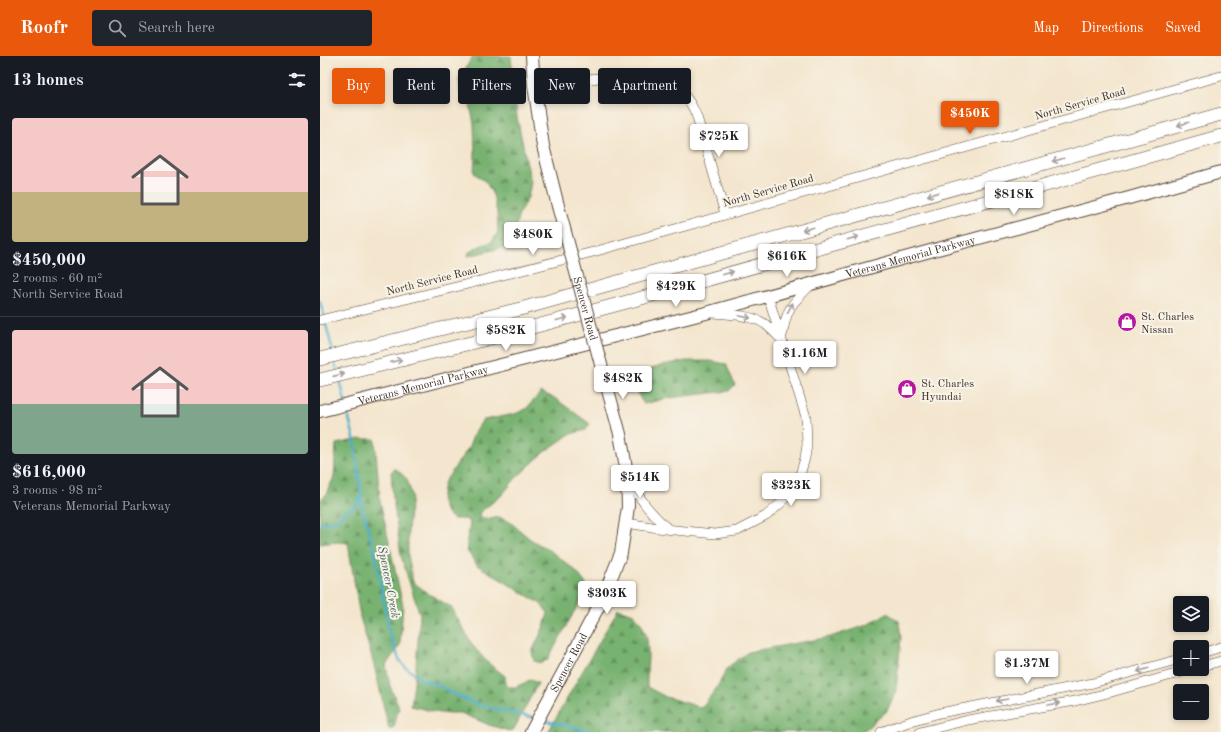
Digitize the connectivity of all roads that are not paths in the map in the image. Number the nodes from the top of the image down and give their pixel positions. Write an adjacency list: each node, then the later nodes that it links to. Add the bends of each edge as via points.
1 (532, 56): 4 (main road, Spencer Road)
2 (1221, 76): 9 (street, North Service Road)
3 (590, 79): 9 (street, via 645,76 666,81 684,94 697,117)
4 (534, 85)
5 (537, 104): 18 (main road, Spencer Road, bridge, via 543,146 620,434)
6 (1221, 114): 15 (highway, one-way to 15, via 524,308)
7 (1218, 138): 16 (highway, one-way to 7, via 638,299)
8 (1221, 172): 10 (main road, Veterans Memorial Parkway)
9 (725, 214): 13 (street, North Service Road, via 593,252)
10 (813, 284): 11 (main road, Veterans Memorial Parkway); 14 (street, one-way to 10, via 789,309)
11 (768, 296): 12 (main road, Veterans Memorial Parkway); 14 (street)
12 (706, 313): 14 (street, one-way to 14, via 751,318 764,323); 17 (main road, Veterans Memorial Parkway)
13 (320, 320)
14 (782, 340): 20 (street, via 806,417 807,429 805,458 792,489 766,516 737,531 715,534)
15 (320, 359)
16 (320, 380)
17 (323, 410)
18 (627, 473): 19 (main road, Spencer Road); 20 (street, via 632,486 652,515)
19 (626, 523): 20 (street); 27 (main road, Spencer Road, via 621,553 602,600)
20 (669, 530)
21 (1221, 648): 22 (street)
22 (1209, 651)
23 (1173, 661): 28 (street, one-way to 28, via 1093,683 940,713)
24 (1221, 661): 25 (street)
25 (1209, 664)
26 (1173, 675): 29 (street, one-way to 26, via 968,720 1075,701)
27 (532, 732)
28 (881, 732)
29 (920, 732)

